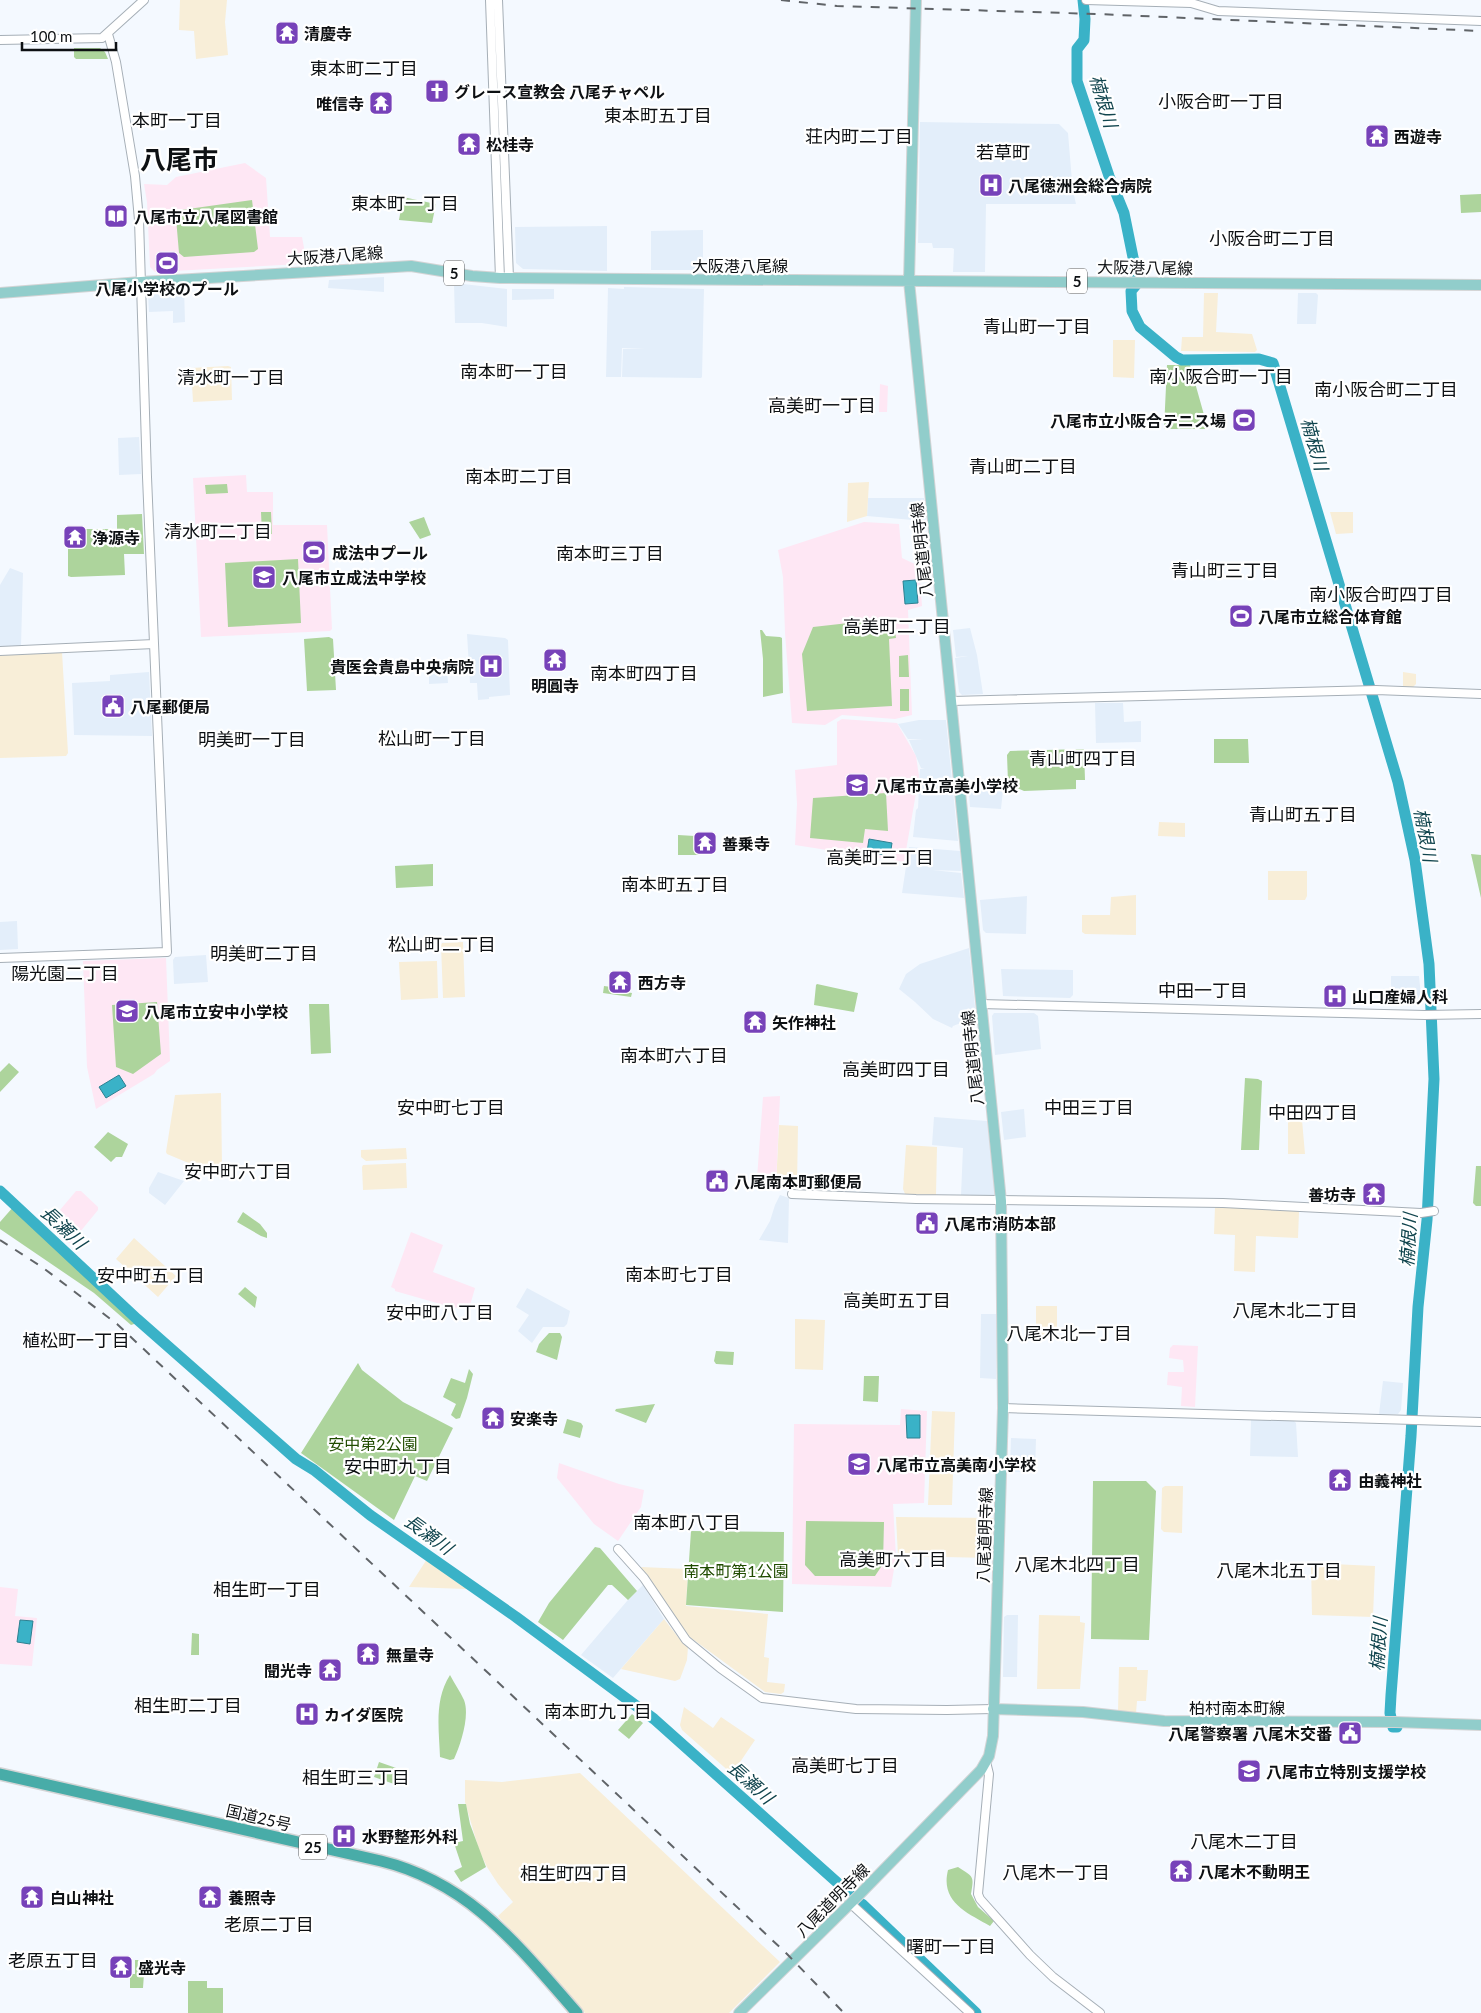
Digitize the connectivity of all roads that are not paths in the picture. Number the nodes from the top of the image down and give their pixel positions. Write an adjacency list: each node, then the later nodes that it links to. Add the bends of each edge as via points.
1 (144, 0): 8 (street)
2 (490, 0): 10 (street)
3 (498, 0): 10 (street)
4 (916, 0): 11 (main road, 八尾道明寺線)
5 (1086, 0): 6 (street)
6 (1090, 0): 7 (street, via 1191,3 1218,11)
7 (1481, 21)
8 (108, 34): 9 (street, via 95,39); 12 (street, via 116,62 135,176)
9 (0, 40)
10 (505, 278): 11 (main road, 大阪港八尾線 / 5); 12 (main road, 大阪港八尾線 / 5, via 411,266)
11 (909, 281): 13 (main road, 大阪港八尾線 / 5); 18 (main road, 八尾道明寺線)
12 (141, 282): 14 (main road, 大阪港八尾線 / 5); 15 (street)
13 (1481, 285)
14 (0, 293)
15 (154, 644): 16 (street); 19 (street, via 167,952)
16 (0, 650)
17 (1481, 694): 18 (street, via 1376,690)
18 (952, 701): 20 (main road, 八尾道明寺線)
19 (0, 958)
20 (982, 1004): 21 (street); 23 (main road, 八尾道明寺線)
21 (1481, 1014)
22 (792, 1194): 23 (street)
23 (1001, 1201): 24 (street, via 1232,1203 1421,1213); 25 (main road, 八尾道明寺線)
24 (1434, 1211)
25 (1004, 1408): 26 (street); 28 (main road, 八尾道明寺線)
26 (1481, 1422)
27 (618, 1549): 28 (street, via 644,1578 686,1640 762,1698 856,1709)
28 (993, 1709): 29 (main road, 柏村南本町線, via 1083,1712 1164,1722); 30 (main road, 八尾道明寺線, via 992,1746)
29 (1481, 1725)
30 (986, 1762): 32 (main road, 八尾道明寺線); 36 (street, via 989,1774 980,1899 1052,1977)
31 (0, 1774): 33 (highway, 国道25号 / 25, via 381,1861 413,1872 487,1916 521,1948)
32 (850, 1904): 34 (main road, 八尾道明寺線); 35 (street)
33 (577, 2013)
34 (739, 2013)
35 (970, 2013)
36 (1100, 2013)

